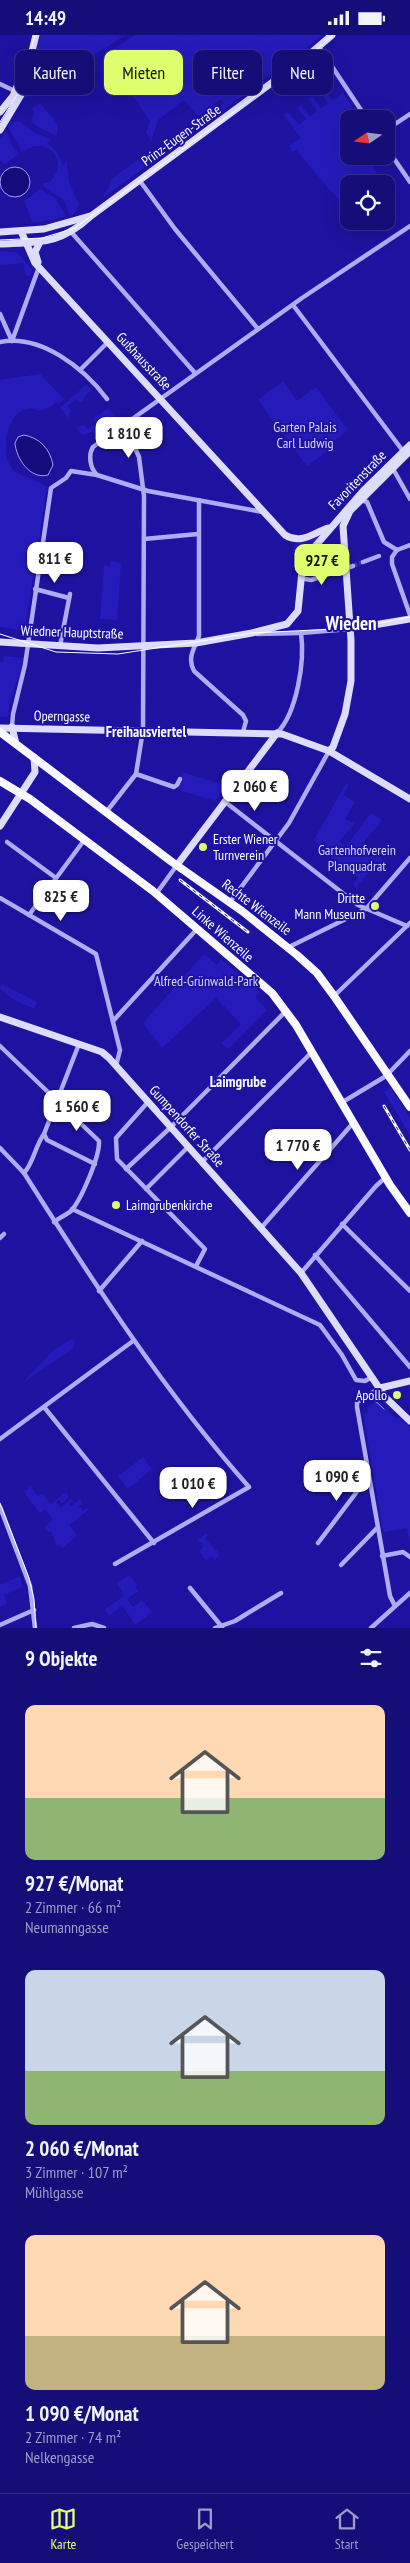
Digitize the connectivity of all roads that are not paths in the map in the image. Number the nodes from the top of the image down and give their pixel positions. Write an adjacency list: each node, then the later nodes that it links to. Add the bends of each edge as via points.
1 (34, 35): 4 (street)
2 (332, 35): 3 (street, Prinz-Eugen-Straße)
3 (319, 47): 9 (street); 15 (street, Prinz-Eugen-Straße)
4 (29, 50)
5 (0, 83): 6 (street)
6 (15, 91)
7 (16, 95): 10 (street)
8 (17, 95): 13 (street)
9 (361, 110)
10 (0, 112)
11 (410, 114): 12 (street)
12 (395, 125)
13 (0, 130)
14 (395, 160): 16 (street)
15 (140, 181): 17 (street, Prinz-Eugen-Straße); 28 (street, via 174,229)
16 (410, 182)
17 (90, 217): 19 (street); 21 (street, Prinz-Eugen-Straße)
18 (410, 226): 26 (street)
19 (21, 231): 20 (street); 23 (street, Gußhausstraße)
20 (0, 232)
21 (72, 233): 22 (street); 33 (street)
22 (40, 241): 23 (street); 25 (street, via 35,251)
23 (26, 243): 24 (street); 25 (street, Gußhausstraße, via 31,258)
24 (0, 244)
25 (39, 267): 29 (street); 31 (street, Gußhausstraße)
26 (293, 305): 28 (street); 38 (street)
27 (0, 314): 29 (street)
28 (258, 329): 33 (street)
29 (12, 341): 30 (street); 32 (street, via 24,341 46,349)
30 (0, 342)
31 (108, 342): 32 (street); 34 (street, Gußhausstraße)
32 (80, 371): 35 (street)
33 (196, 373): 34 (street)
34 (160, 398): 36 (street); 46 (street, Gußhausstraße)
35 (107, 399)
36 (124, 424): 41 (street, via 93,447 91,462); 42 (street, via 139,457)
37 (410, 445): 38 (street, Favoritenstraße)
38 (407, 451): 39 (street, Favoritenstraße)
39 (396, 461): 40 (street, Favoritenstraße); 47 (street, Favoritenstraße)
40 (392, 470): 43 (street); 45 (street, Favoritenstraße)
41 (97, 475): 42 (street); 59 (street, via 71,471 51,488)
42 (143, 490): 44 (street); 50 (street)
43 (410, 499)
44 (198, 500): 46 (street); 48 (street)
45 (361, 500): 49 (street, Favoritenstraße, via 345,518); 53 (street, via 367,502 384,542)
46 (263, 512): 51 (street, Gußhausstraße)
47 (328, 528): 49 (street); 51 (street, Favoritenstraße, via 305,539); 58 (street, Favoritenstraße, via 311,551)
48 (198, 535): 50 (street); 66 (street, via 199,636)
49 (342, 537): 57 (street)
50 (144, 539): 68 (street)
51 (291, 539)
52 (410, 545): 53 (street)
53 (397, 549): 60 (street, via 392,564)
54 (379, 556): 55 (street)
55 (363, 562)
56 (353, 566): 57 (street)
57 (345, 569): 58 (street, via 311,580); 62 (street)
58 (300, 578): 63 (street, Favoritenstraße, via 296,616 287,624)
59 (35, 589): 67 (street); 69 (street, via 70,596)
60 (410, 615)
61 (410, 619): 62 (street)
62 (350, 629): 64 (street); 77 (street, via 347,707)
63 (252, 633): 64 (street); 66 (street)
64 (302, 633): 75 (street, via 297,690 284,724)
65 (0, 641): 67 (street, Wiedner Hauptstraße)
66 (196, 643): 68 (street, Wiedner Hauptstraße); 74 (street, via 191,653 194,671 243,715 246,721)
67 (27, 644): 69 (street, Wiedner Hauptstraße); 70 (street)
68 (144, 645): 69 (street, Wiedner Hauptstraße); 72 (street)
69 (60, 647)
70 (12, 727): 71 (street, Operngasse); 72 (street, Operngasse); 76 (street)
71 (0, 728)
72 (144, 730): 74 (street, Operngasse); 79 (street)
73 (0, 732): 76 (main road, Rechte Wienzeile)
74 (243, 732): 75 (street, Operngasse)
75 (277, 733): 77 (street, Operngasse); 84 (street)
76 (16, 744): 78 (main road, Rechte Wienzeile)
77 (329, 751): 83 (street, Operngasse); 88 (street, via 304,798)
78 (34, 757): 82 (street, via 35,772); 85 (main road, Rechte Wienzeile)
79 (136, 774): 80 (street, via 174,787); 85 (street)
80 (180, 779)
81 (0, 781): 82 (main road, Linke Wienzeile)
82 (21, 794): 86 (street); 87 (main road, Linke Wienzeile)
83 (410, 799)
84 (224, 801): 88 (street); 91 (street)
85 (106, 811): 91 (main road, Rechte Wienzeile)
86 (0, 826)
87 (85, 839): 92 (street); 93 (main road, Linke Wienzeile)
88 (276, 840): 95 (street); 96 (street)
89 (7, 842): 92 (street)
90 (410, 858): 96 (street)
91 (177, 865): 93 (street); 95 (main road, Rechte Wienzeile)
92 (56, 878): 97 (street)
93 (156, 893): 99 (main road, Linke Wienzeile)
94 (0, 897): 97 (street)
95 (230, 902): 100 (main road, Rechte Wienzeile)
96 (366, 909): 98 (street); 100 (street)
97 (29, 915): 104 (street, via 96,953)
98 (408, 925): 101 (street)
99 (197, 929): 102 (main road, Linke Wienzeile, via 262,984); 104 (street)
100 (289, 947): 101 (main road, Rechte Wienzeile)
101 (334, 996): 110 (main road, Rechte Wienzeile)
102 (286, 1011): 108 (main road, Linke Wienzeile); 116 (street)
103 (0, 1017): 105 (street, Gumpendorfer Straße)
104 (113, 1021): 109 (street, via 120,1050)
105 (79, 1044): 109 (street, Gumpendorfer Straße, via 102,1053); 111 (street)
106 (0, 1046): 111 (street)
107 (410, 1051): 110 (street)
108 (312, 1053): 113 (main road, Linke Wienzeile); 120 (street)
109 (116, 1066): 112 (street, Gumpendorfer Straße)
110 (388, 1074): 113 (street); 114 (main road, Rechte Wienzeile)
111 (58, 1100): 117 (street); 121 (street, via 99,1141 100,1150)
112 (148, 1101): 116 (street, Gumpendorfer Straße); 122 (street, via 116,1138 117,1159)
113 (341, 1103): 115 (main road, Linke Wienzeile)
114 (410, 1107)
115 (354, 1122): 124 (main road, Linke Wienzeile); 130 (street)
116 (171, 1127): 118 (street, Gumpendorfer Straße); 122 (street)
117 (44, 1134): 121 (street, via 47,1140); 123 (street)
118 (188, 1147): 120 (street, Gumpendorfer Straße); 125 (street)
119 (0, 1148): 123 (street)
120 (202, 1162): 130 (street, Gumpendorfer Straße)
121 (95, 1164): 126 (street)
122 (126, 1169): 125 (street)
123 (24, 1173): 128 (street)
124 (386, 1177): 127 (main road, Linke Wienzeile); 129 (street)
125 (146, 1189): 133 (street, via 205,1249)
126 (72, 1209): 128 (street); 131 (street)
127 (410, 1213)
128 (54, 1221): 135 (street)
129 (342, 1224): 132 (street); 136 (street)
130 (261, 1227): 134 (street, Gumpendorfer Straße)
131 (142, 1241): 133 (street); 135 (street)
132 (315, 1255): 134 (street); 138 (street)
133 (196, 1267): 139 (street, via 320,1325 356,1380 365,1381)
134 (300, 1273): 139 (street, Gumpendorfer Straße)
135 (99, 1291): 137 (street)
136 (410, 1291)
137 (133, 1341): 142 (street); 148 (street, via 249,1487)
138 (410, 1367)
139 (372, 1377): 141 (street, Gumpendorfer Straße)
140 (410, 1381): 141 (street)
141 (380, 1388): 143 (street, Gumpendorfer Straße, via 388,1401); 145 (street, via 357,1402)
142 (44, 1407): 144 (street); 148 (street)
143 (410, 1421)
144 (0, 1439)
145 (369, 1484): 147 (street); 149 (street, via 362,1485)
146 (0, 1507): 158 (street, via 26,1571)
147 (377, 1528): 150 (street); 153 (street)
148 (154, 1543): 152 (street)
149 (318, 1543)
150 (382, 1556): 151 (street, via 403,1552); 157 (street, via 390,1595)
151 (410, 1557)
152 (115, 1564)
153 (341, 1565)
154 (190, 1588): 160 (street)
155 (281, 1593): 160 (street)
156 (410, 1593): 157 (street)
157 (396, 1606): 165 (street)
158 (34, 1610): 159 (street); 161 (street)
159 (0, 1625)
160 (222, 1627): 164 (street)
161 (36, 1628)
162 (74, 1628): 163 (street, via 92,1624)
163 (104, 1628)
164 (215, 1628)
165 (371, 1628)

